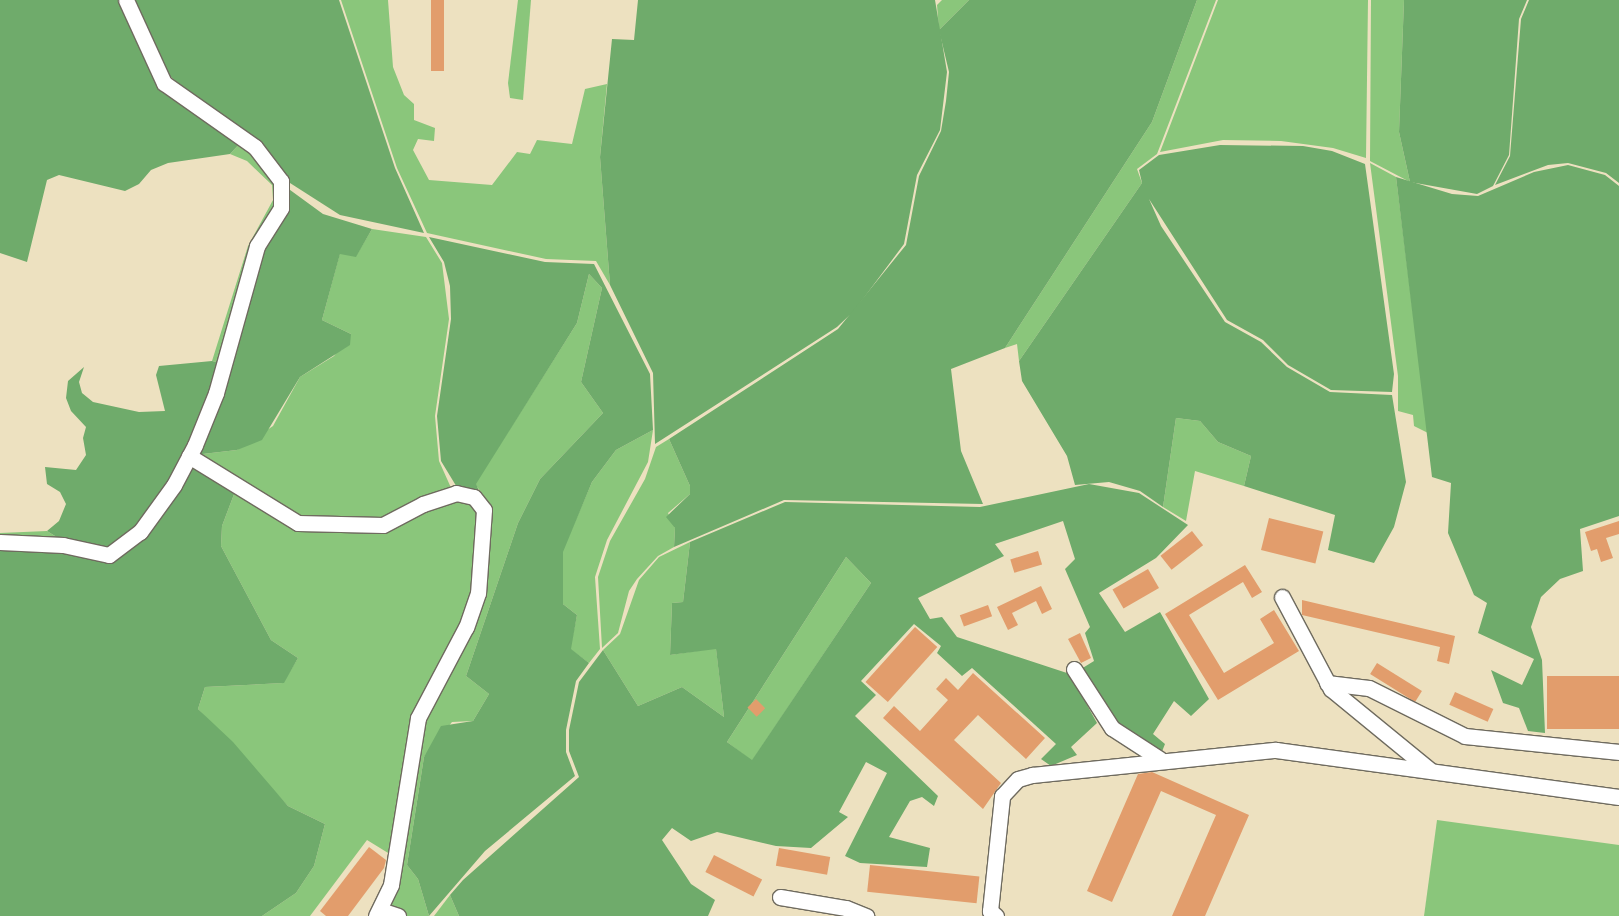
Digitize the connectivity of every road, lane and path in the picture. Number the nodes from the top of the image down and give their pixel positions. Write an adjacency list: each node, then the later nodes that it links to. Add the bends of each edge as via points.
1 (126, 0): 2 (street, via 164,83 245,137 274,170 282,189 281,208 257,246 216,392)
2 (189, 456): 3 (street, via 140,532 115,553 103,555 63,544); 12 (street, via 298,523 383,525 423,504 456,493 474,497 484,510 478,593 466,626 418,718 391,885)
3 (0, 542)
4 (1282, 597): 6 (street)
5 (1074, 669): 8 (street, via 1112,728 1139,750)
6 (1327, 683): 7 (street, via 1369,688 1464,736); 9 (street)
7 (1619, 752)
8 (1164, 761): 9 (street, via 1276,750); 15 (street, via 1018,780 1002,796 990,911)
9 (1430, 770): 10 (street)
10 (1619, 797)
11 (780, 897): 14 (street, via 846,908)
12 (378, 913): 13 (street)
13 (398, 916)
14 (866, 916)
15 (996, 916)

